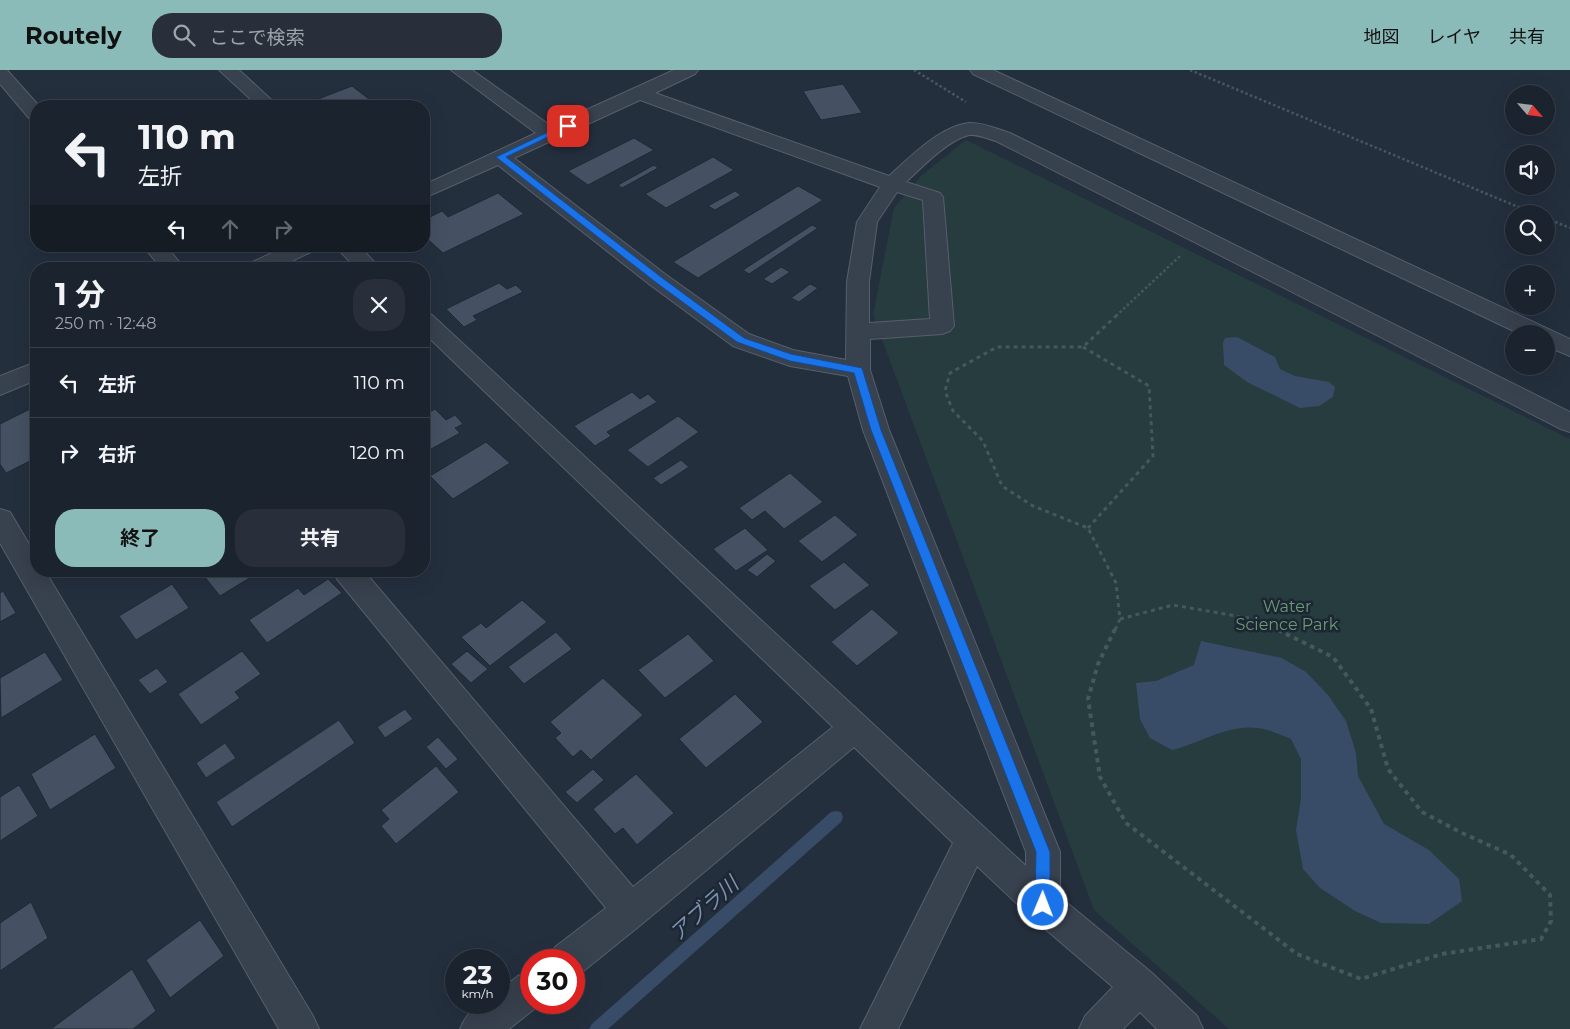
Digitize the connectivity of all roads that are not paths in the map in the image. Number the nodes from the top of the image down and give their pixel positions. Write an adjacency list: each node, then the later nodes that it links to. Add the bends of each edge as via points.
1 (228, 70): 7 (street)
2 (460, 70): 9 (street)
3 (689, 70): 6 (street)
4 (979, 70): 19 (street)
5 (0, 73): 8 (street)
6 (639, 93): 9 (street); 11 (street)
7 (262, 100)
8 (30, 107)
9 (550, 134): 10 (street)
10 (500, 157): 12 (street); 24 (street, via 741,340 790,358)
11 (892, 184): 21 (street, via 867,222 858,282); 21 (street, via 933,197 942,326); 27 (street, via 926,153 969,129 1003,137)
12 (430, 189)
13 (159, 252): 16 (street)
14 (292, 252): 17 (street)
15 (352, 252): 18 (street)
16 (168, 262)
17 (271, 262)
18 (363, 262)
19 (1521, 325)
20 (430, 326): 30 (street)
21 (858, 332): 24 (street)
22 (1555, 340): 23 (street)
23 (1570, 348)
24 (858, 370): 32 (street, via 876,430 1043,852)
25 (30, 373): 26 (street)
26 (0, 386)
27 (1570, 423)
28 (4, 537): 37 (street)
29 (351, 577): 33 (street)
30 (856, 726): 31 (street); 33 (street)
31 (973, 838): 32 (street); 39 (street)
32 (1043, 905): 35 (street)
33 (631, 911): 34 (street)
34 (582, 949)
35 (1139, 986): 40 (street); 41 (street)
36 (520, 997): 38 (street)
37 (300, 1029)
38 (479, 1029)
39 (879, 1029)
40 (1098, 1029)
41 (1184, 1029)

